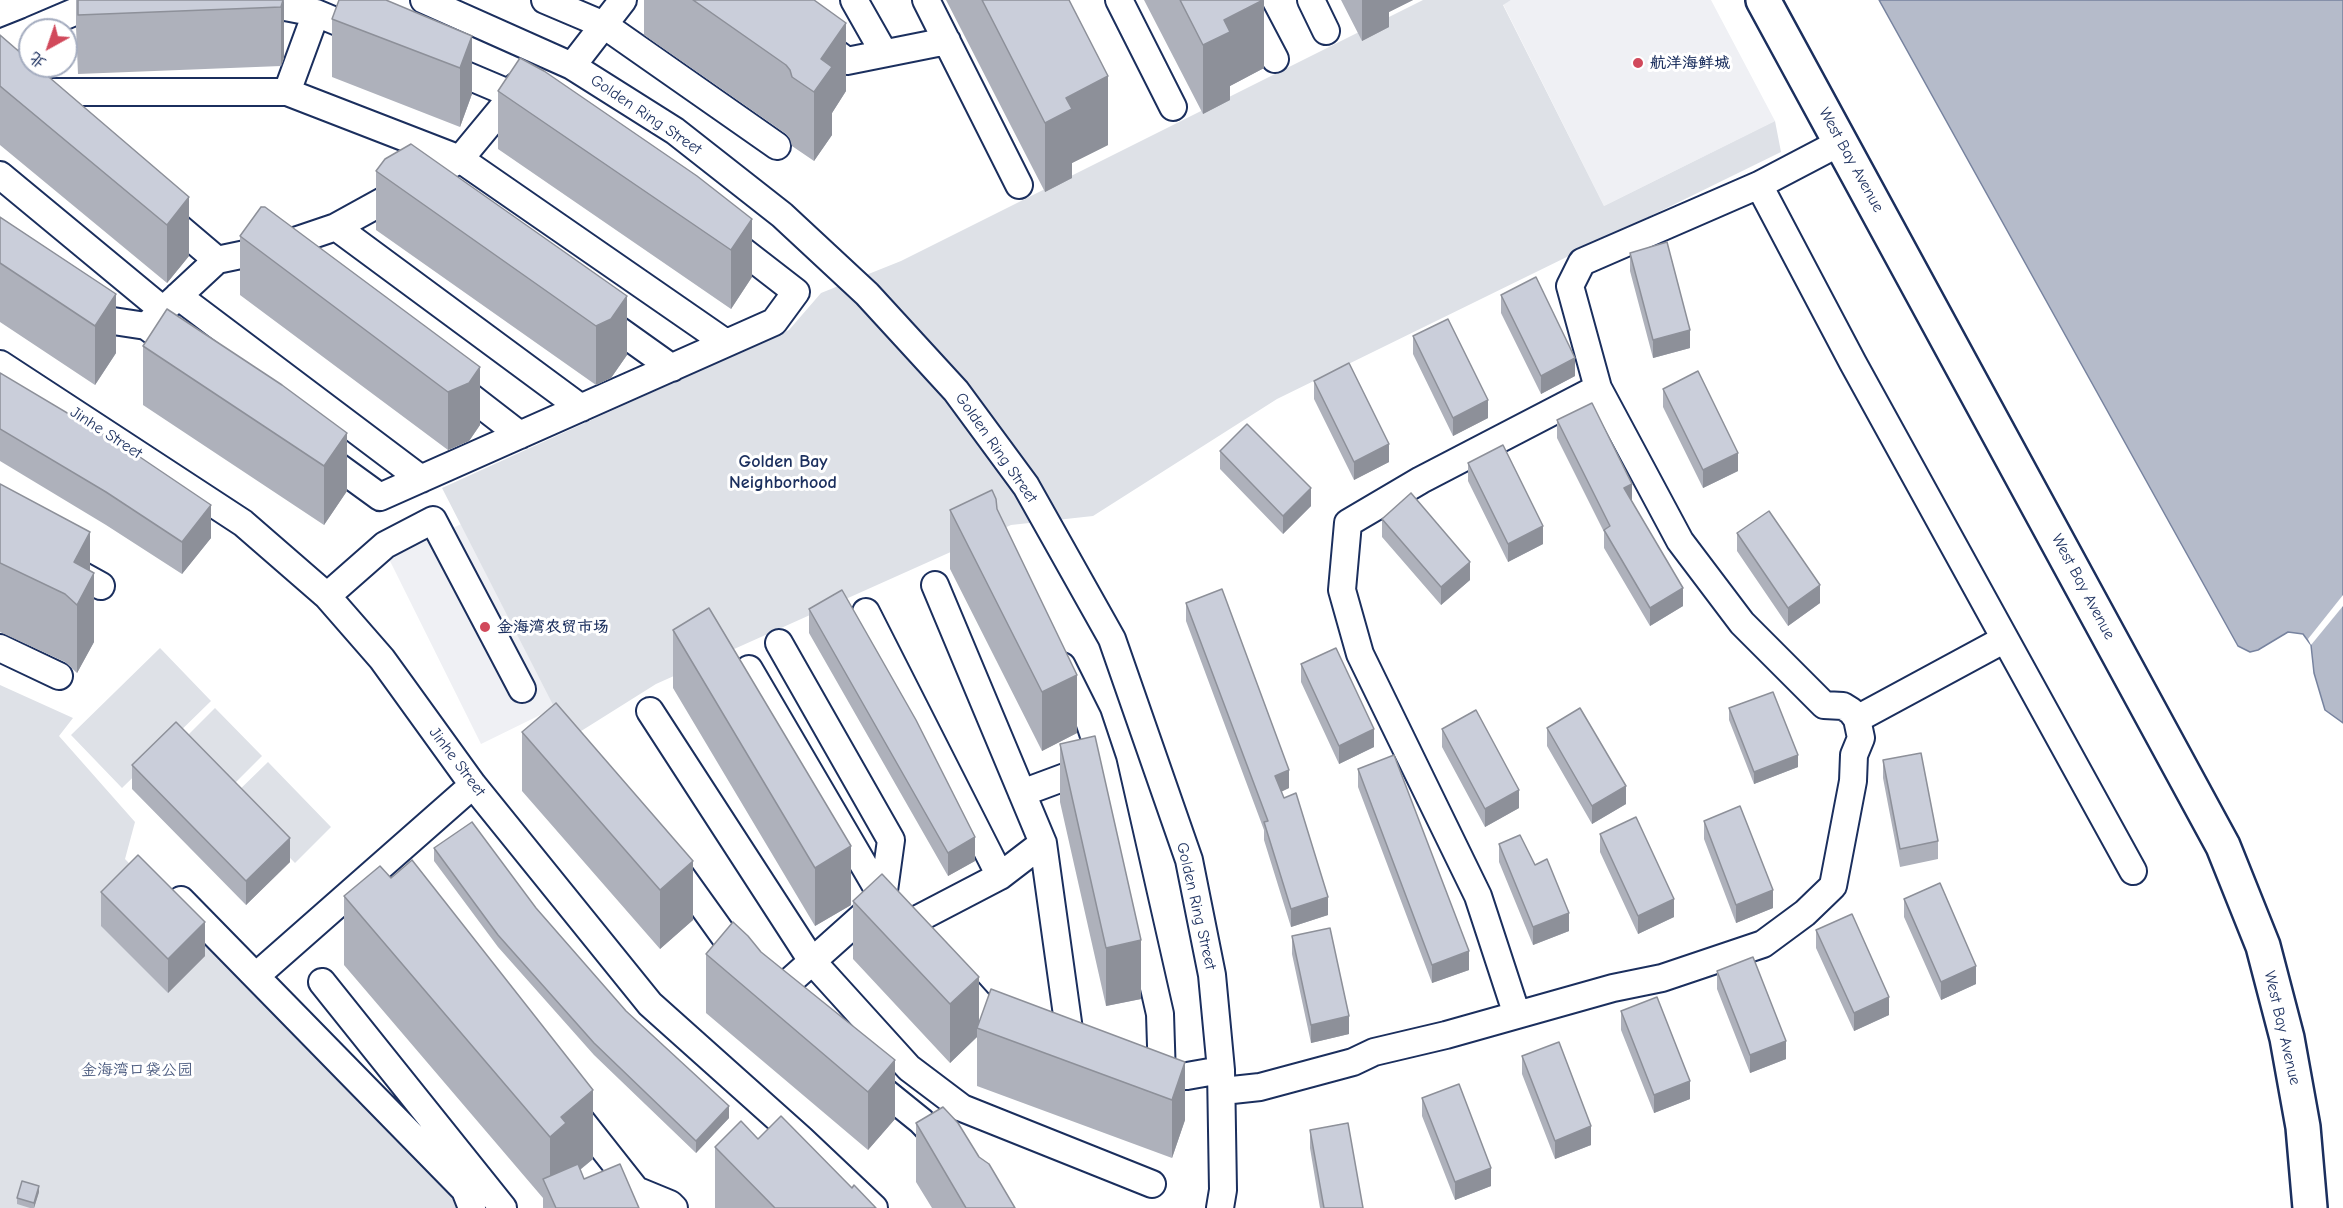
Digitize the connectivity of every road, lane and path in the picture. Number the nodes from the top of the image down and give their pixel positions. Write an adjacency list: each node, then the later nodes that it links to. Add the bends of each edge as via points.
1 (166, 0): 14 (street, via 79,10)
2 (249, 0): 13 (street)
3 (424, 0): 21 (street, Golden Ring Street)
4 (544, 0): 15 (street)
5 (623, 0): 15 (street)
6 (764, 0): 22 (street, via 847,61)
7 (854, 0): 22 (street)
8 (926, 0): 19 (street)
9 (1119, 0): 28 (street)
10 (1244, 0): 24 (street)
11 (1311, 0): 16 (street)
12 (1763, 0): 31 (main road, West Bay Avenue)
13 (315, 13): 18 (street); 26 (street)
14 (60, 18)
15 (604, 25): 25 (street); 32 (street)
16 (1326, 31)
17 (18, 35): 20 (street)
18 (381, 40)
19 (947, 41): 22 (street); 35 (street)
20 (0, 43)
21 (536, 50): 25 (street, Golden Ring Street); 27 (street)
22 (884, 53)
23 (425, 58): 27 (street)
24 (1275, 59)
25 (572, 66): 85 (street, Golden Ring Street, via 675,131 790,222 867,294 956,391 1026,486 1112,639 1188,860 1212,975)
26 (287, 92): 29 (street, via 17,89); 33 (street)
27 (513, 95): 30 (street); 33 (street)
28 (1173, 107)
29 (48, 115)
30 (554, 117)
31 (1841, 142): 36 (street); 96 (main road, West Bay Avenue, via 2223,846 2263,946 2286,1038 2303,1126)
32 (777, 146)
33 (460, 159): 39 (street, via 422,192); 44 (street)
34 (0, 175): 43 (street)
35 (1019, 185)
36 (1759, 185): 49 (street, via 1582,262 1570,286); 59 (street)
37 (146, 199): 40 (street)
38 (706, 222): 44 (street, via 796,292 774,322)
39 (336, 228): 40 (street, via 284,255); 50 (street)
40 (217, 260): 43 (street)
41 (64, 291): 43 (street, via 100,319)
42 (576, 300): 47 (street)
43 (162, 311): 46 (street); 53 (street)
44 (726, 344): 47 (street)
45 (0, 364): 57 (street, Jinhe Street, via 243,523)
46 (202, 367)
47 (672, 368): 50 (street)
48 (435, 370): 51 (street)
49 (1598, 388): 67 (street, via 1680,541 1742,623 1824,705 1843,706); 81 (street, via 1421,480 1348,523 1342,590 1360,654 1478,896)
50 (581, 408): 51 (street)
51 (520, 435): 53 (street)
52 (296, 436): 53 (street, via 380,497)
53 (421, 479)
54 (40, 552): 56 (street)
55 (935, 585): 70 (street)
56 (101, 586)
57 (327, 596): 65 (street, via 385,545 433,520); 69 (street, Jinhe Street, via 382,659)
58 (866, 612): 74 (street)
59 (2005, 639): 67 (street); 73 (street)
60 (779, 643): 76 (street, via 891,840)
61 (1052, 645): 68 (street, via 1088,718)
62 (0, 648): 64 (street)
63 (749, 669): 76 (street)
64 (59, 676)
65 (522, 689)
66 (650, 711): 78 (street)
67 (1857, 719): 81 (street, via 1861,738 1854,755 1854,781 1833,886 1805,913 1763,944 1662,978)
68 (1103, 763): 70 (street); 84 (street, via 1160,1014)
69 (473, 785): 79 (street); 94 (street, Jinhe Street, via 650,1004)
70 (1022, 793): 71 (street)
71 (1043, 843): 74 (street); 77 (street, via 1062,1057 1011,1040)
72 (661, 848): 78 (street, via 778,1006)
73 (2133, 871)
74 (1000, 876): 77 (street)
75 (163, 881): 79 (street)
76 (883, 898): 77 (street); 78 (street)
77 (924, 942)
78 (812, 961): 88 (street, via 909,1068 962,1108)
79 (256, 976): 90 (street, via 465,1190)
80 (322, 982): 91 (street)
81 (1517, 1015): 85 (street, via 1260,1087)
82 (850, 1063): 87 (street, via 921,1121)
83 (1122, 1074): 84 (street)
84 (1162, 1077): 85 (street)
85 (1222, 1081): 95 (street, Golden Ring Street)
86 (555, 1087): 89 (street)
87 (962, 1163)
88 (1152, 1184)
89 (640, 1199): 92 (street); 93 (street)
90 (472, 1208)
91 (503, 1208)
92 (584, 1208)
93 (674, 1208)
94 (874, 1208)
95 (1220, 1208)
96 (2310, 1208)

